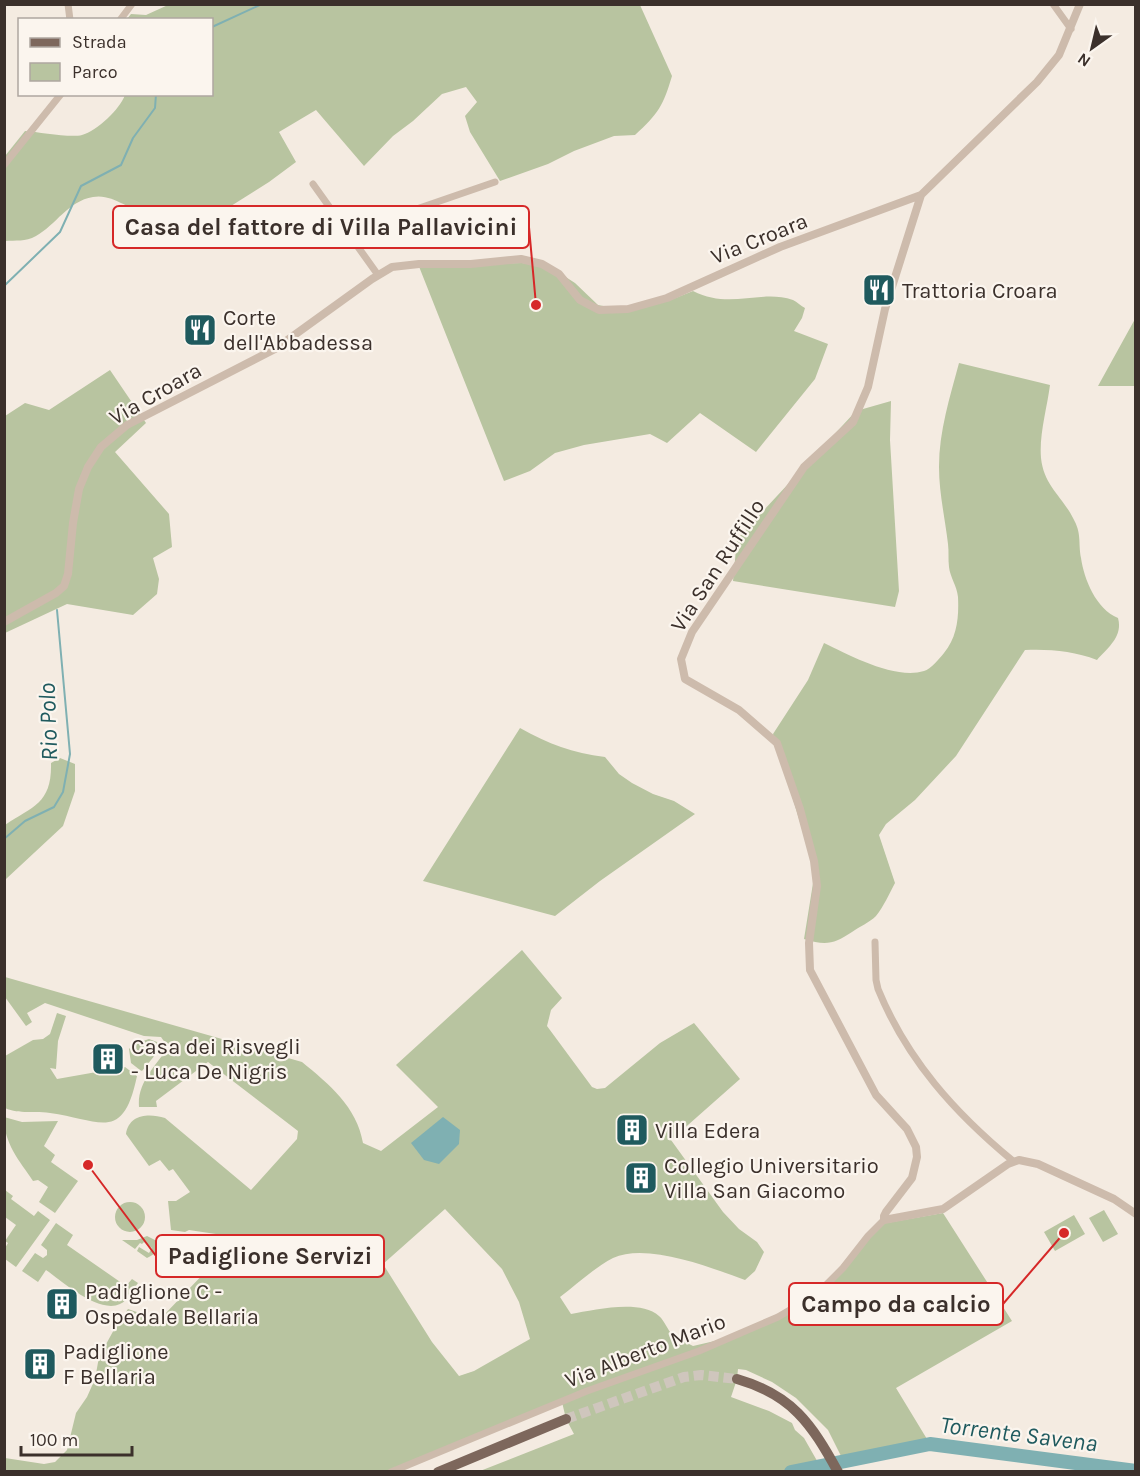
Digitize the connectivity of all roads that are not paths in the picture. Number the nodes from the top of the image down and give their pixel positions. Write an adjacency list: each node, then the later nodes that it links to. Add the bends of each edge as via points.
1 (132, 4): 4 (street)
2 (1053, 4): 5 (street)
3 (1080, 4): 5 (street, Via Croara)
4 (122, 18)
5 (1071, 29): 10 (street, Via Croara, via 1059,55 1037,82)
6 (58, 96): 7 (street)
7 (4, 165)
8 (495, 182): 11 (street)
9 (313, 184): 11 (street)
10 (921, 195): 12 (street, Via Croara, via 780,247 667,298 628,309 599,310 580,300 559,274 542,264 521,259 392,267); 17 (street, Via San Ruffillo, via 885,309 868,387 854,422 804,467 692,632 681,659 685,679 740,710 777,743 814,861 817,886 809,943 810,970 876,1095 906,1129 916,1147 912,1178)
11 (347, 233): 12 (street)
12 (378, 275): 13 (street, Via Croara, via 274,349 127,425 101,447 79,489 64,586)
13 (4, 622)
14 (875, 942): 15 (street, via 878,989 917,1062 959,1113)
15 (1013, 1161): 16 (street, via 1038,1164); 17 (street, via 943,1209)
16 (1136, 1214)
17 (884, 1220): 20 (street, Via Alberto Mario, via 816,1294 778,1317)
18 (737, 1379): 22 (main road, via 761,1386 803,1418)
19 (566, 1419): 21 (main road)
20 (391, 1472)
21 (438, 1472)
22 (838, 1472)

